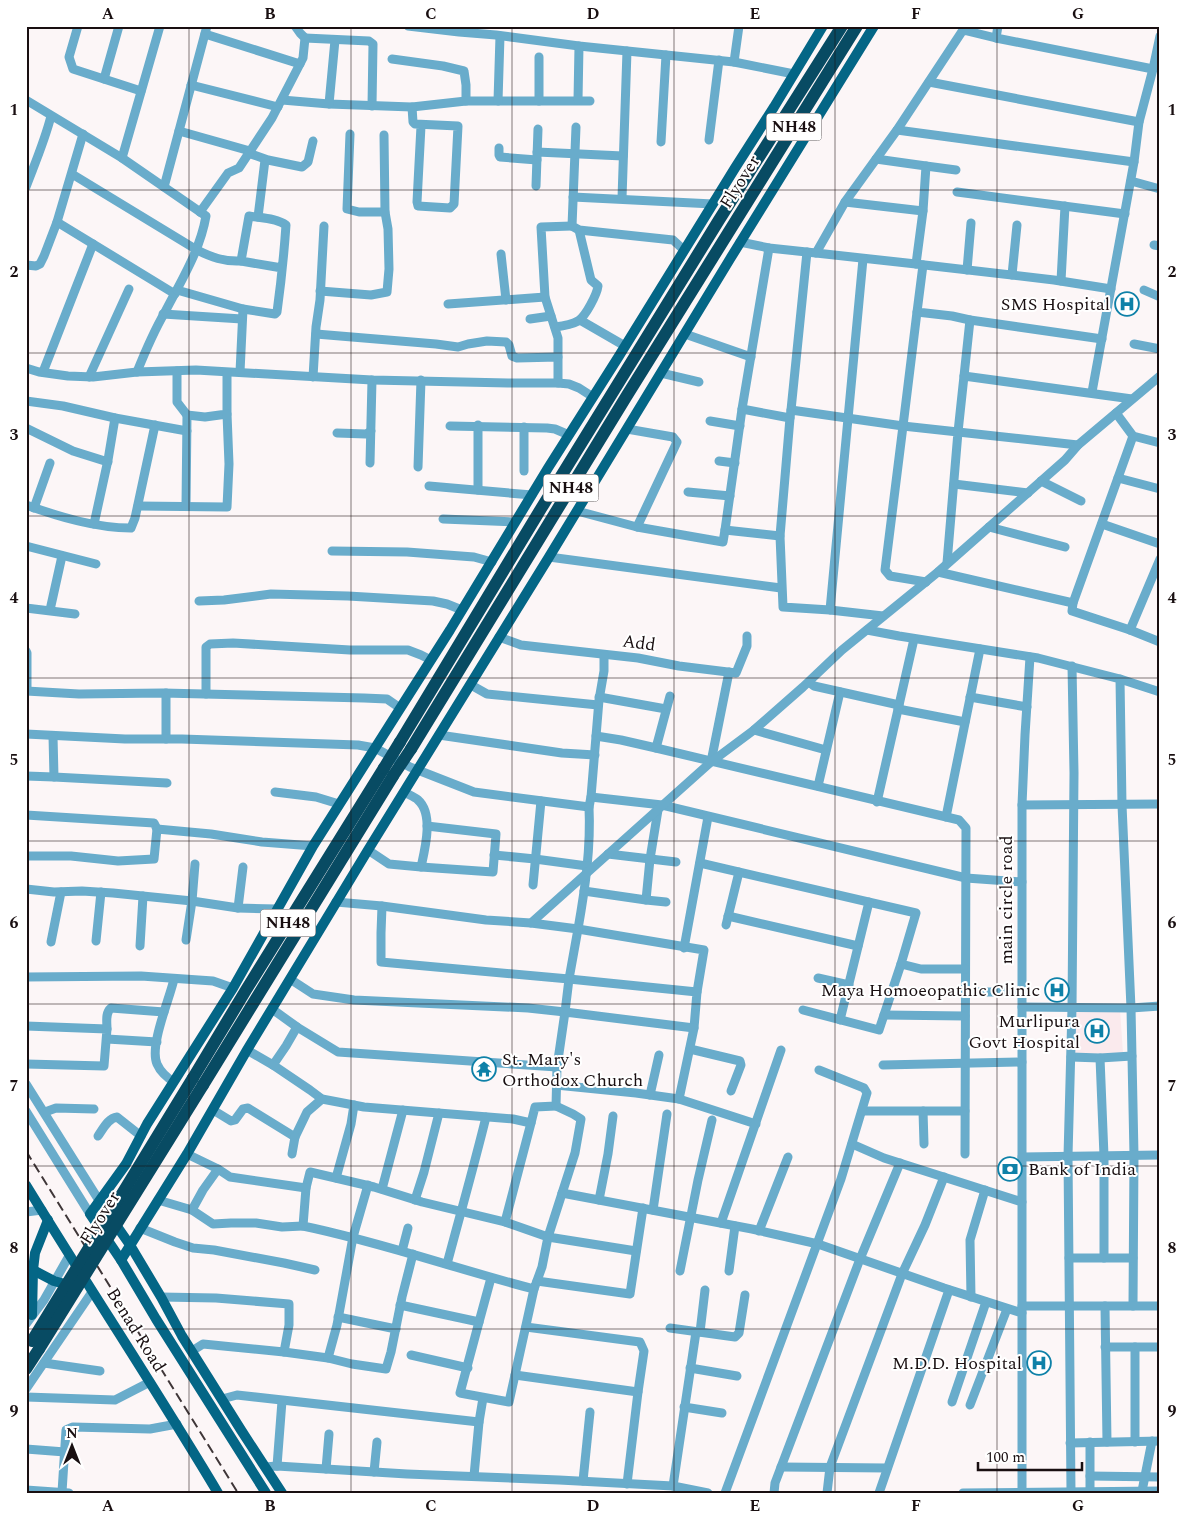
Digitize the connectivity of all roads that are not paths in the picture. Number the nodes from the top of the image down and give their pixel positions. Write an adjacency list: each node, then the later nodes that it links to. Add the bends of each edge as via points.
1 (78, 26): 28 (street, via 69,57 72,69)
2 (119, 26): 28 (street)
3 (160, 26): 31 (street)
4 (295, 26): 15 (street)
5 (408, 26): 13 (street)
6 (739, 26): 24 (street)
7 (823, 26): 27 (main road)
8 (842, 26): 260 (highway, Flyover / NH48, via 542,507)
9 (857, 26): 260 (highway, Flyover / NH48)
10 (874, 26): 90 (main road)
11 (998, 26): 16 (street)
12 (206, 30): 25 (street); 30 (street)
13 (498, 32): 18 (street); 35 (street)
14 (1160, 36): 26 (street)
15 (305, 38): 17 (street); 25 (street)
16 (996, 38): 26 (street); 29 (street, via 963,30)
17 (335, 40): 39 (street); 40 (street, via 369,41 373,44)
18 (579, 46): 19 (street); 32 (street)
19 (627, 51): 20 (street); 59 (street)
20 (666, 55): 23 (street); 54 (street)
21 (539, 57): 36 (street)
22 (392, 59): 34 (street, via 461,69 466,75)
23 (718, 60): 24 (street); 52 (street)
24 (734, 62): 27 (street)
25 (300, 64): 38 (street)
26 (1153, 69): 43 (street)
27 (794, 74): 78 (main road)
28 (104, 79): 31 (street)
29 (929, 82): 43 (street); 47 (street)
30 (191, 85): 38 (street); 48 (street)
31 (141, 91): 61 (street)
32 (578, 100): 36 (street); 37 (street)
33 (27, 101): 42 (street)
34 (466, 101): 35 (street); 41 (street)
35 (498, 101): 36 (street)
36 (539, 101)
37 (590, 101)
38 (280, 104): 39 (street); 56 (street)
39 (329, 104): 40 (street)
40 (372, 106): 41 (street)
41 (412, 107): 44 (street, via 413,122)
42 (51, 116): 49 (street); 62 (street)
43 (1140, 122): 65 (street)
44 (421, 126): 44 (street, via 418,206 450,208 454,204 458,126)
45 (576, 127): 57 (street)
46 (538, 129): 58 (street)
47 (897, 130): 63 (street); 65 (street)
48 (179, 131): 56 (street); 72 (street)
49 (83, 134): 61 (street); 68 (street)
50 (350, 134): 82 (street, via 347,209)
51 (384, 135): 82 (street)
52 (709, 140)
53 (313, 141): 64 (street, via 308,162 302,167)
54 (661, 142)
55 (499, 148): 58 (street, via 500,157)
56 (249, 152): 64 (street); 81 (street, via 239,168 228,173)
57 (574, 154): 58 (street); 59 (street); 75 (street)
58 (537, 156): 70 (street)
59 (623, 156): 76 (street)
60 (26, 158): 62 (street)
61 (122, 158): 72 (street)
62 (36, 159): 71 (street)
63 (876, 159): 66 (street); 77 (street)
64 (266, 160): 84 (street)
65 (1134, 162): 69 (street)
66 (926, 166): 67 (street); 80 (street)
67 (956, 170)
68 (72, 174): 85 (street); 93 (street)
69 (1131, 181): 73 (street); 83 (street)
70 (536, 186)
71 (26, 187)
72 (164, 187): 81 (street)
73 (1160, 189)
74 (957, 192): 79 (street)
75 (574, 197): 76 (street); 89 (street)
76 (622, 198): 78 (street)
77 (846, 202): 80 (street); 95 (street)
78 (713, 204): 94 (main road)
79 (1065, 206): 83 (street); 104 (street)
80 (923, 211): 100 (street)
81 (200, 212): 93 (street, via 206,216)
82 (385, 212): 108 (street, via 388,229 387,292 371,295)
83 (1125, 214): 105 (street)
84 (258, 217): 98 (street, via 249,216); 101 (street, via 286,225)
85 (58, 222): 91 (street); 99 (street, via 40,264)
86 (971, 223): 102 (street)
87 (1017, 225): 103 (street)
88 (324, 226): 108 (street)
89 (576, 228): 94 (street, via 673,240); 110 (street, via 541,227); 120 (street, via 591,280 598,286 598,292)
90 (740, 242): 92 (street); 124 (main road)
91 (93, 244): 109 (street); 133 (street)
92 (769, 248): 95 (street); 130 (street)
93 (197, 250): 98 (street, via 211,257); 109 (street)
94 (684, 250): 127 (main road)
95 (811, 253): 97 (street); 153 (street)
96 (501, 254): 112 (street)
97 (863, 259): 100 (street); 156 (street)
98 (241, 261): 101 (street)
99 (26, 265)
100 (919, 265): 102 (street); 115 (street)
101 (282, 268): 114 (street, via 277,312)
102 (967, 270): 103 (street)
103 (1012, 276): 104 (street)
104 (1061, 281): 105 (street)
105 (1111, 288): 125 (street)
106 (129, 289): 141 (street)
107 (1144, 290): 111 (street)
108 (320, 291): 123 (street)
109 (176, 292): 114 (street); 116 (street)
110 (545, 297): 112 (street); 117 (street)
111 (1160, 297)
112 (506, 300): 113 (street)
113 (448, 304)
114 (243, 309): 119 (street)
115 (917, 312): 121 (street); 162 (street)
116 (163, 314): 119 (street); 134 (street)
117 (551, 316): 118 (street); 122 (street)
118 (530, 319)
119 (242, 320): 135 (street)
120 (580, 320): 122 (street); 127 (street)
121 (970, 320): 125 (street); 139 (street)
122 (555, 327): 129 (street)
123 (316, 334): 129 (street, via 458,347 487,340 506,342 512,356 517,358); 138 (street)
124 (685, 334): 130 (street); 137 (main road)
125 (1102, 339): 146 (street)
126 (1134, 344): 128 (street)
127 (625, 346): 147 (main road)
128 (1160, 349)
129 (558, 357): 145 (street)
130 (751, 357): 150 (street)
131 (26, 368): 133 (street)
132 (177, 371): 134 (street); 136 (street); 154 (street, via 178,402)
133 (43, 372): 141 (street)
134 (137, 372): 141 (street)
135 (240, 372): 136 (street); 138 (street)
136 (227, 373): 152 (street)
137 (661, 373): 144 (street); 165 (main road)
138 (313, 376): 142 (street)
139 (964, 376): 146 (street); 168 (street)
140 (1160, 376): 148 (street)
141 (89, 377)
142 (372, 380): 143 (street); 167 (street)
143 (421, 380): 145 (street); 179 (street)
144 (699, 382)
145 (558, 383): 147 (street, via 574,386)
146 (1092, 392): 148 (street)
147 (593, 397): 170 (main road)
148 (1132, 398): 151 (street)
149 (26, 401): 155 (street)
150 (742, 409): 153 (street); 161 (street)
151 (1116, 413): 171 (street); 173 (street)
152 (227, 414): 154 (street); 194 (street, via 226,507)
153 (791, 414): 156 (street); 203 (street)
154 (188, 415): 166 (street)
155 (116, 418): 158 (street); 175 (street)
156 (848, 419): 162 (street); 222 (street)
157 (710, 421): 161 (street)
158 (155, 425): 166 (street); 193 (street)
159 (478, 425): 160 (street); 163 (street); 186 (street)
160 (450, 426)
161 (740, 426): 178 (street)
162 (904, 426): 168 (street); 215 (street, via 885,570 890,576)
163 (524, 427): 170 (street, via 555,429); 180 (street)
164 (26, 428): 175 (street, via 86,456)
165 (627, 429): 195 (main road); 200 (street, via 673,437 677,442)
166 (187, 431): 194 (street)
167 (371, 431): 169 (street, via 366,434); 177 (street)
168 (958, 432): 173 (street); 183 (street)
169 (337, 433)
170 (569, 435): 189 (main road)
171 (1133, 436): 172 (street); 181 (street)
172 (1160, 442)
173 (1078, 445): 182 (street)
174 (719, 460): 178 (street)
175 (108, 462): 198 (street)
176 (50, 463): 192 (street)
177 (370, 463)
178 (735, 463): 190 (street)
179 (418, 467)
180 (524, 471)
181 (1118, 478): 185 (street); 199 (street)
182 (1041, 481): 188 (street); 191 (street)
183 (954, 484): 188 (street); 212 (street)
184 (429, 486): 186 (street)
185 (1160, 489)
186 (478, 490): 189 (street)
187 (688, 492): 190 (street)
188 (1028, 493): 201 (street)
189 (532, 495): 197 (main road)
190 (730, 496): 202 (street)
191 (1082, 501)
192 (30, 506): 198 (street)
193 (138, 506): 194 (street); 198 (street, via 131,528)
194 (186, 506)
195 (577, 511): 200 (street); 209 (main road)
196 (443, 519): 197 (street)
197 (515, 522): 211 (main road)
198 (94, 524)
199 (1102, 524): 204 (street); 218 (street)
200 (637, 527): 202 (street, via 723,542)
201 (990, 528): 206 (street); 212 (street)
202 (725, 530): 203 (street)
203 (780, 536): 216 (street)
204 (1160, 544)
205 (26, 546): 208 (street)
206 (1065, 547)
207 (332, 551): 211 (street, via 407,552 474,557)
208 (62, 556): 213 (street); 220 (street)
209 (549, 557): 216 (street); 227 (main road)
210 (1160, 559): 226 (street)
211 (492, 562): 221 (main road)
212 (947, 563): 214 (street)
213 (96, 564)
214 (938, 572): 215 (street); 218 (street)
215 (926, 582): 224 (street)
216 (781, 588): 222 (street, via 783,607)
217 (199, 601): 221 (street, via 271,594 348,596 425,600)
218 (1073, 603): 226 (street, via 1072,611)
219 (26, 608): 220 (street)
220 (50, 610): 223 (street)
221 (462, 610): 235 (main road)
222 (830, 610): 224 (street)
223 (75, 614)
224 (883, 616): 225 (street)
225 (867, 630): 229 (street); 239 (street)
226 (1130, 630): 230 (street)
227 (500, 636): 233 (street, Add, via 521,645); 240 (main road)
228 (747, 636): 237 (street, via 747,646 736,673)
229 (914, 639): 231 (street); 249 (street)
230 (1160, 642)
231 (980, 649): 234 (street); 247 (street)
232 (26, 651): 241 (street)
233 (604, 655): 237 (street, Add); 248 (street)
234 (1030, 657): 236 (street); 251 (street, main circle road)
235 (431, 660): 245 (street, via 408,650 210,644 206,647); 250 (main road)
236 (1072, 666): 238 (street); 279 (street)
237 (729, 672): 265 (street)
238 (1120, 679): 243 (street); 280 (street)
239 (809, 682): 242 (street); 254 (street)
240 (471, 685): 248 (street, via 487,694); 256 (main road)
241 (26, 691): 244 (street)
242 (840, 692): 249 (street); 263 (street)
243 (1160, 692)
244 (166, 693): 245 (street); 259 (street)
245 (206, 694): 250 (street, via 387,699)
246 (670, 696): 252 (street)
247 (970, 697): 251 (street); 253 (street)
248 (599, 701): 252 (street); 258 (street)
249 (899, 707): 253 (street); 275 (street)
250 (400, 708): 261 (main road)
251 (1026, 708): 278 (street, main circle road)
252 (666, 709): 262 (street)
253 (965, 722): 285 (street)
254 (754, 730): 263 (street); 265 (street)
255 (26, 734): 257 (street)
256 (440, 734): 264 (street); 266 (main road)
257 (53, 736): 259 (street); 268 (street)
258 (596, 736): 262 (street); 264 (street)
259 (166, 739): 261 (street)
260 (406, 745): 370 (highway, NH48, bridge, via 246,990)
261 (375, 748): 266 (street); 276 (main road)
262 (656, 748): 265 (street)
263 (826, 750): 270 (street)
264 (594, 755): 273 (street)
265 (711, 762): 270 (street); 282 (street)
266 (417, 770): 272 (main road); 274 (street, via 474,792)
267 (26, 776): 268 (street)
268 (54, 777): 269 (street)
269 (167, 783)
270 (818, 786): 275 (street)
271 (274, 792): 276 (street, via 316,797)
272 (404, 792): 286 (street, via 419,800 427,814); 289 (main road)
273 (591, 797): 281 (street); 282 (street)
274 (541, 801): 281 (street); 293 (street)
275 (877, 802): 285 (street)
276 (339, 804): 288 (main road)
277 (1160, 804): 280 (street)
278 (1022, 805): 279 (street); 303 (street, main circle road)
279 (1073, 805): 280 (street); 340 (street)
280 (1122, 805): 341 (street)
281 (589, 807): 300 (street)
282 (660, 808): 284 (street); 290 (street); 294 (street)
283 (26, 815): 287 (street, via 154,822)
284 (708, 817): 296 (street); 302 (street)
285 (946, 817): 302 (street, via 959,820 966,828)
286 (426, 826): 291 (street, via 496,834); 298 (street, via 426,847)
287 (157, 829): 288 (street); 292 (street, via 154,859 118,861)
288 (313, 846): 317 (main road)
289 (368, 850): 298 (street, via 389,864); 312 (main road)
290 (608, 854): 294 (street); 300 (street)
291 (494, 855): 293 (street); 298 (street, via 493,872)
292 (26, 856)
293 (535, 858): 300 (street); 304 (street)
294 (650, 859): 295 (street); 310 (street)
295 (676, 862)
296 (700, 863): 301 (street); 325 (street)
297 (195, 864): 311 (street)
298 (421, 866)
299 (243, 867): 316 (street)
300 (586, 869): 306 (street); 318 (street)
301 (739, 872): 314 (street); 324 (street, via 727,920)
302 (966, 878): 303 (street); 327 (street)
303 (1022, 882): 337 (street, main circle road)
304 (533, 885)
305 (26, 889): 307 (street)
306 (584, 891): 310 (street); 319 (street)
307 (60, 892): 308 (street); 322 (street)
308 (101, 892): 309 (street); 321 (street)
309 (143, 896): 311 (street); 323 (street)
310 (646, 900): 313 (street)
311 (192, 901): 316 (street); 320 (street)
312 (336, 902): 315 (street); 331 (main road)
313 (666, 902)
314 (869, 902): 324 (street); 326 (street, via 916,913)
315 (382, 906): 318 (street); 332 (street, via 381,962)
316 (238, 908): 317 (street)
317 (277, 909): 334 (main road)
318 (531, 923): 319 (street)
319 (578, 929): 325 (street); 332 (street)
320 (186, 940)
321 (96, 941)
322 (51, 942)
323 (140, 946)
324 (858, 946): 333 (street)
325 (684, 948): 335 (street, via 704,950)
326 (901, 964): 327 (street, via 920,968); 346 (street)
327 (966, 968): 336 (street)
328 (26, 977): 330 (street)
329 (818, 978): 333 (street)
330 (174, 979): 334 (street, via 213,981); 344 (street)
331 (290, 979): 342 (main road); 345 (street, via 313,994 354,1000)
332 (569, 979): 335 (street); 345 (street)
333 (849, 986): 348 (street)
334 (233, 988): 369 (main road)
335 (697, 992): 351 (street)
336 (965, 992): 337 (street); 347 (street)
337 (1022, 992): 339 (street, main circle road)
338 (1160, 1006): 341 (street)
339 (1022, 1007): 340 (street); 362 (street, main circle road)
340 (1072, 1008): 341 (street); 360 (street)
341 (1131, 1008): 359 (street)
342 (272, 1009): 350 (street); 356 (main road)
343 (802, 1010): 348 (street)
344 (164, 1012): 352 (street, via 111,1008 108,1010); 354 (street)
345 (565, 1012): 351 (street); 367 (street)
346 (884, 1015): 347 (street); 348 (street, via 879,1030)
347 (965, 1016): 363 (street)
348 (840, 1020)
349 (26, 1026): 352 (street)
350 (297, 1027): 365 (street); 367 (street, via 338,1052)
351 (694, 1028): 355 (street)
352 (107, 1029): 353 (street)
353 (107, 1039): 354 (street); 364 (street, via 104,1066)
354 (157, 1042): 369 (street, via 156,1063)
355 (690, 1049): 373 (street, via 740,1061); 376 (street)
356 (247, 1050): 365 (street); 381 (main road)
357 (781, 1050): 393 (street)
358 (659, 1055): 374 (street)
359 (1132, 1056): 361 (street); 402 (street)
360 (1071, 1057): 361 (street); 404 (street)
361 (1100, 1058): 405 (street)
362 (1022, 1062): 363 (street); 406 (street, main circle road)
363 (965, 1063): 366 (street); 385 (street)
364 (26, 1064)
365 (273, 1065): 375 (street)
366 (883, 1065)
367 (558, 1067): 372 (street)
368 (818, 1070): 383 (street, via 864,1088 867,1093)
369 (174, 1081): 395 (main road)
370 (198, 1082): 486 (highway, Flyover / NH48, bridge); 494 (highway, Flyover / NH48, bridge)
371 (26, 1084): 386 (street)
372 (556, 1085): 374 (street); 378 (street)
373 (731, 1091)
374 (650, 1095): 376 (street)
375 (322, 1099): 377 (street); 396 (street, via 307,1112)
376 (679, 1099): 393 (street)
377 (354, 1105): 382 (street); 411 (street)
378 (556, 1106): 392 (street, via 535,1107); 417 (street, via 581,1119 575,1153)
379 (94, 1109): 386 (street, via 56,1108)
380 (26, 1110): 429 (street)
381 (213, 1110): 396 (street, via 231,1121 248,1108); 399 (main road)
382 (403, 1110): 387 (street); 415 (street)
383 (862, 1111): 384 (street); 397 (street)
384 (923, 1111): 385 (street); 398 (street)
385 (965, 1111): 401 (street)
386 (45, 1112): 421 (street)
387 (439, 1113): 390 (street); 419 (street)
388 (667, 1114): 426 (street)
389 (613, 1116): 420 (street)
390 (486, 1117): 392 (street); 427 (street)
391 (712, 1120): 430 (street)
392 (531, 1123): 432 (street)
393 (756, 1124): 433 (street)
394 (98, 1136): 395 (street, via 114,1117)
395 (141, 1136): 421 (main road)
396 (295, 1137): 400 (street)
397 (852, 1144): 408 (street); 441 (street)
398 (924, 1144)
399 (187, 1154): 409 (street); 418 (main road)
400 (292, 1154)
401 (964, 1154)
402 (1134, 1155): 403 (street); 405 (street); 449 (street)
403 (1160, 1155)
404 (1068, 1156): 405 (street); 406 (street); 447 (street)
405 (1104, 1156): 448 (street)
406 (1022, 1157): 422 (street, main circle road)
407 (788, 1158): 438 (street)
408 (900, 1163): 410 (street); 450 (street)
409 (218, 1169): 414 (street, via 230,1177); 425 (street)
410 (944, 1177): 416 (street); 457 (street)
411 (336, 1178): 413 (street); 414 (street, via 310,1172)
412 (26, 1185): 424 (main road, Benad Road)
413 (368, 1185): 415 (street); 439 (street)
414 (306, 1188): 434 (street)
415 (382, 1189): 419 (street)
416 (985, 1190): 422 (street); 467 (street, via 970,1240)
417 (562, 1193): 420 (street); 440 (street)
418 (158, 1200): 425 (street); 436 (main road)
419 (415, 1200): 427 (street)
420 (599, 1200): 423 (street)
421 (100, 1202): 429 (main road); 442 (main road)
422 (1022, 1202): 475 (street, main circle road)
423 (643, 1208): 426 (street); 444 (street)
424 (42, 1210): 428 (street); 431 (main road, Benad Road)
425 (192, 1210): 434 (street, via 213,1224)
426 (653, 1210): 430 (street)
427 (460, 1211): 432 (street); 452 (street)
428 (26, 1212)
429 (90, 1214): 451 (main road)
430 (690, 1218): 433 (street); 455 (street)
431 (48, 1220): 446 (main road, Benad Road); 453 (main road, via 35,1253)
432 (505, 1222): 440 (street)
433 (721, 1224): 435 (street)
434 (302, 1226): 439 (street)
435 (735, 1226): 438 (street); 456 (street)
436 (140, 1228): 442 (main road); 454 (street, via 193,1248)
437 (408, 1228): 443 (street)
438 (759, 1231): 441 (street)
439 (353, 1237): 443 (street); 476 (street)
440 (548, 1237): 444 (street); 460 (street)
441 (818, 1244): 450 (street); 547 (street)
442 (130, 1245): 451 (main road); 466 (main road)
443 (402, 1251): 445 (street)
444 (636, 1251): 460 (street, via 630,1294)
445 (413, 1254): 452 (street); 469 (street)
446 (70, 1256): 459 (street); 464 (main road, Benad Road)
447 (1069, 1258): 448 (street); 470 (street)
448 (1104, 1258): 449 (street)
449 (1133, 1258): 472 (street)
450 (860, 1259): 457 (street); 523 (street)
451 (121, 1260): 544 (main road)
452 (447, 1264): 458 (street)
453 (33, 1270): 459 (main road); 461 (main road)
454 (315, 1270)
455 (680, 1271)
456 (729, 1271)
457 (902, 1274): 463 (street); 524 (street)
458 (492, 1278): 460 (street); 478 (street)
459 (54, 1282): 464 (main road); 477 (street)
460 (536, 1285): 479 (street)
461 (30, 1288): 477 (main road)
462 (705, 1290): 482 (street)
463 (949, 1290): 467 (street); 525 (street)
464 (92, 1292): 491 (street); 498 (main road, Benad Road)
465 (745, 1295): 482 (street, via 739,1333 735,1337)
466 (161, 1297): 487 (main road); 488 (street, via 289,1304)
467 (971, 1297): 468 (street)
468 (986, 1302): 474 (street); 505 (street)
469 (400, 1305): 478 (street); 481 (street)
470 (1069, 1306): 471 (street); 475 (street); 518 (street)
471 (1105, 1306): 472 (street); 483 (street)
472 (1133, 1306): 473 (street)
473 (1160, 1306)
474 (1007, 1309): 475 (street); 506 (street)
475 (1022, 1310): 539 (street, main circle road)
476 (338, 1317): 481 (street); 490 (street)
477 (29, 1320)
478 (479, 1322): 492 (street)
479 (526, 1327): 496 (street); 500 (street, via 640,1342 644,1352)
480 (670, 1328): 482 (street)
481 (396, 1329): 490 (street, via 386,1369)
482 (698, 1332): 493 (street)
483 (1105, 1347): 484 (street); 516 (street)
484 (1135, 1347): 485 (street); 517 (street)
485 (1160, 1347)
486 (26, 1349)
487 (192, 1351): 488 (street, via 203,1344); 503 (main road)
488 (284, 1352): 490 (street)
489 (411, 1355): 492 (street)
490 (328, 1358)
491 (44, 1363): 495 (street); 499 (street)
492 (468, 1368): 502 (street, via 460,1393)
493 (690, 1368): 497 (street); 507 (street)
494 (26, 1369)
495 (100, 1371)
496 (516, 1375): 500 (street); 502 (street, via 509,1402)
497 (737, 1376)
498 (150, 1382): 501 (street, via 115,1400); 511 (main road, Benad Road)
499 (26, 1389)
500 (638, 1392): 533 (street)
501 (26, 1397)
502 (482, 1398): 510 (street)
503 (222, 1399): 504 (street, via 237,1395); 521 (main road)
504 (282, 1400): 510 (street); 522 (street)
505 (952, 1402)
506 (970, 1405)
507 (684, 1407): 509 (street); 534 (street)
508 (590, 1412): 532 (street)
509 (722, 1413)
510 (479, 1422): 528 (street)
511 (177, 1424): 520 (street, via 150,1429 72,1427 66,1430); 543 (main road, Benad Road)
512 (329, 1434): 526 (street)
513 (1156, 1441): 517 (street); 530 (street)
514 (377, 1442): 527 (street)
515 (1090, 1442): 516 (street); 518 (street); 529 (street)
516 (1106, 1442): 517 (street)
517 (1135, 1442)
518 (1070, 1443): 540 (street)
519 (26, 1449): 520 (street)
520 (65, 1452): 538 (street)
521 (265, 1466): 522 (street); 545 (main road)
522 (277, 1466): 526 (street)
523 (781, 1468): 524 (street); 548 (street)
524 (830, 1468): 525 (street); 549 (street)
525 (887, 1468): 550 (street)
526 (326, 1469): 527 (street)
527 (374, 1472): 528 (street)
528 (474, 1476): 532 (street)
529 (1090, 1476): 530 (street); 541 (street)
530 (1146, 1477): 531 (street); 536 (street)
531 (1160, 1477)
532 (583, 1481): 533 (street)
533 (627, 1484): 534 (street)
534 (673, 1486): 546 (street)
535 (26, 1490): 538 (street)
536 (1142, 1491): 537 (street); 541 (street)
537 (1160, 1491)
538 (62, 1492): 542 (street)
539 (1022, 1492): 540 (street); 551 (street)
540 (1071, 1492): 541 (street)
541 (1090, 1492)
542 (69, 1493)
543 (218, 1493)
544 (266, 1493)
545 (282, 1493)
546 (708, 1493)
547 (725, 1493)
548 (774, 1493)
549 (827, 1493)
550 (879, 1493)
551 (963, 1493)

